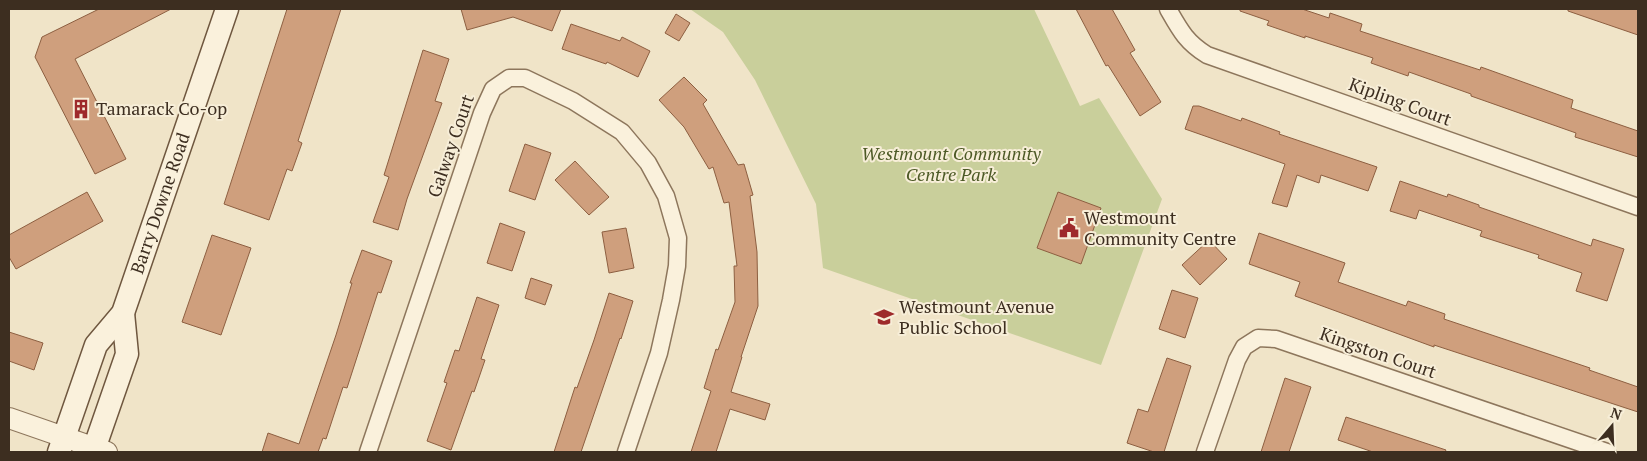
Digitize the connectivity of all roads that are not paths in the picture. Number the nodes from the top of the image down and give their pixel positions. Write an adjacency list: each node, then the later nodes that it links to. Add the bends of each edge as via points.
1 (227, 9): 4 (main road, Barry Downe Road)
2 (1168, 9): 3 (street, Kipling Court, via 1186,39 1207,54)
3 (1638, 207)
4 (123, 313): 6 (main road, Barry Downe Road, via 96,345); 7 (main road, Barry Downe Road, via 127,354)
5 (9, 418): 6 (street)
6 (61, 445): 7 (street)
7 (98, 451)
8 (368, 452): 9 (street, Galway Court, via 492,89 509,78 526,78 572,101 622,132 648,163 666,196 678,238 671,300 659,353)
9 (626, 452)
10 (1205, 452): 11 (street, Kingston Court, via 1237,360 1244,347 1258,338 1276,339)
11 (1607, 452)

